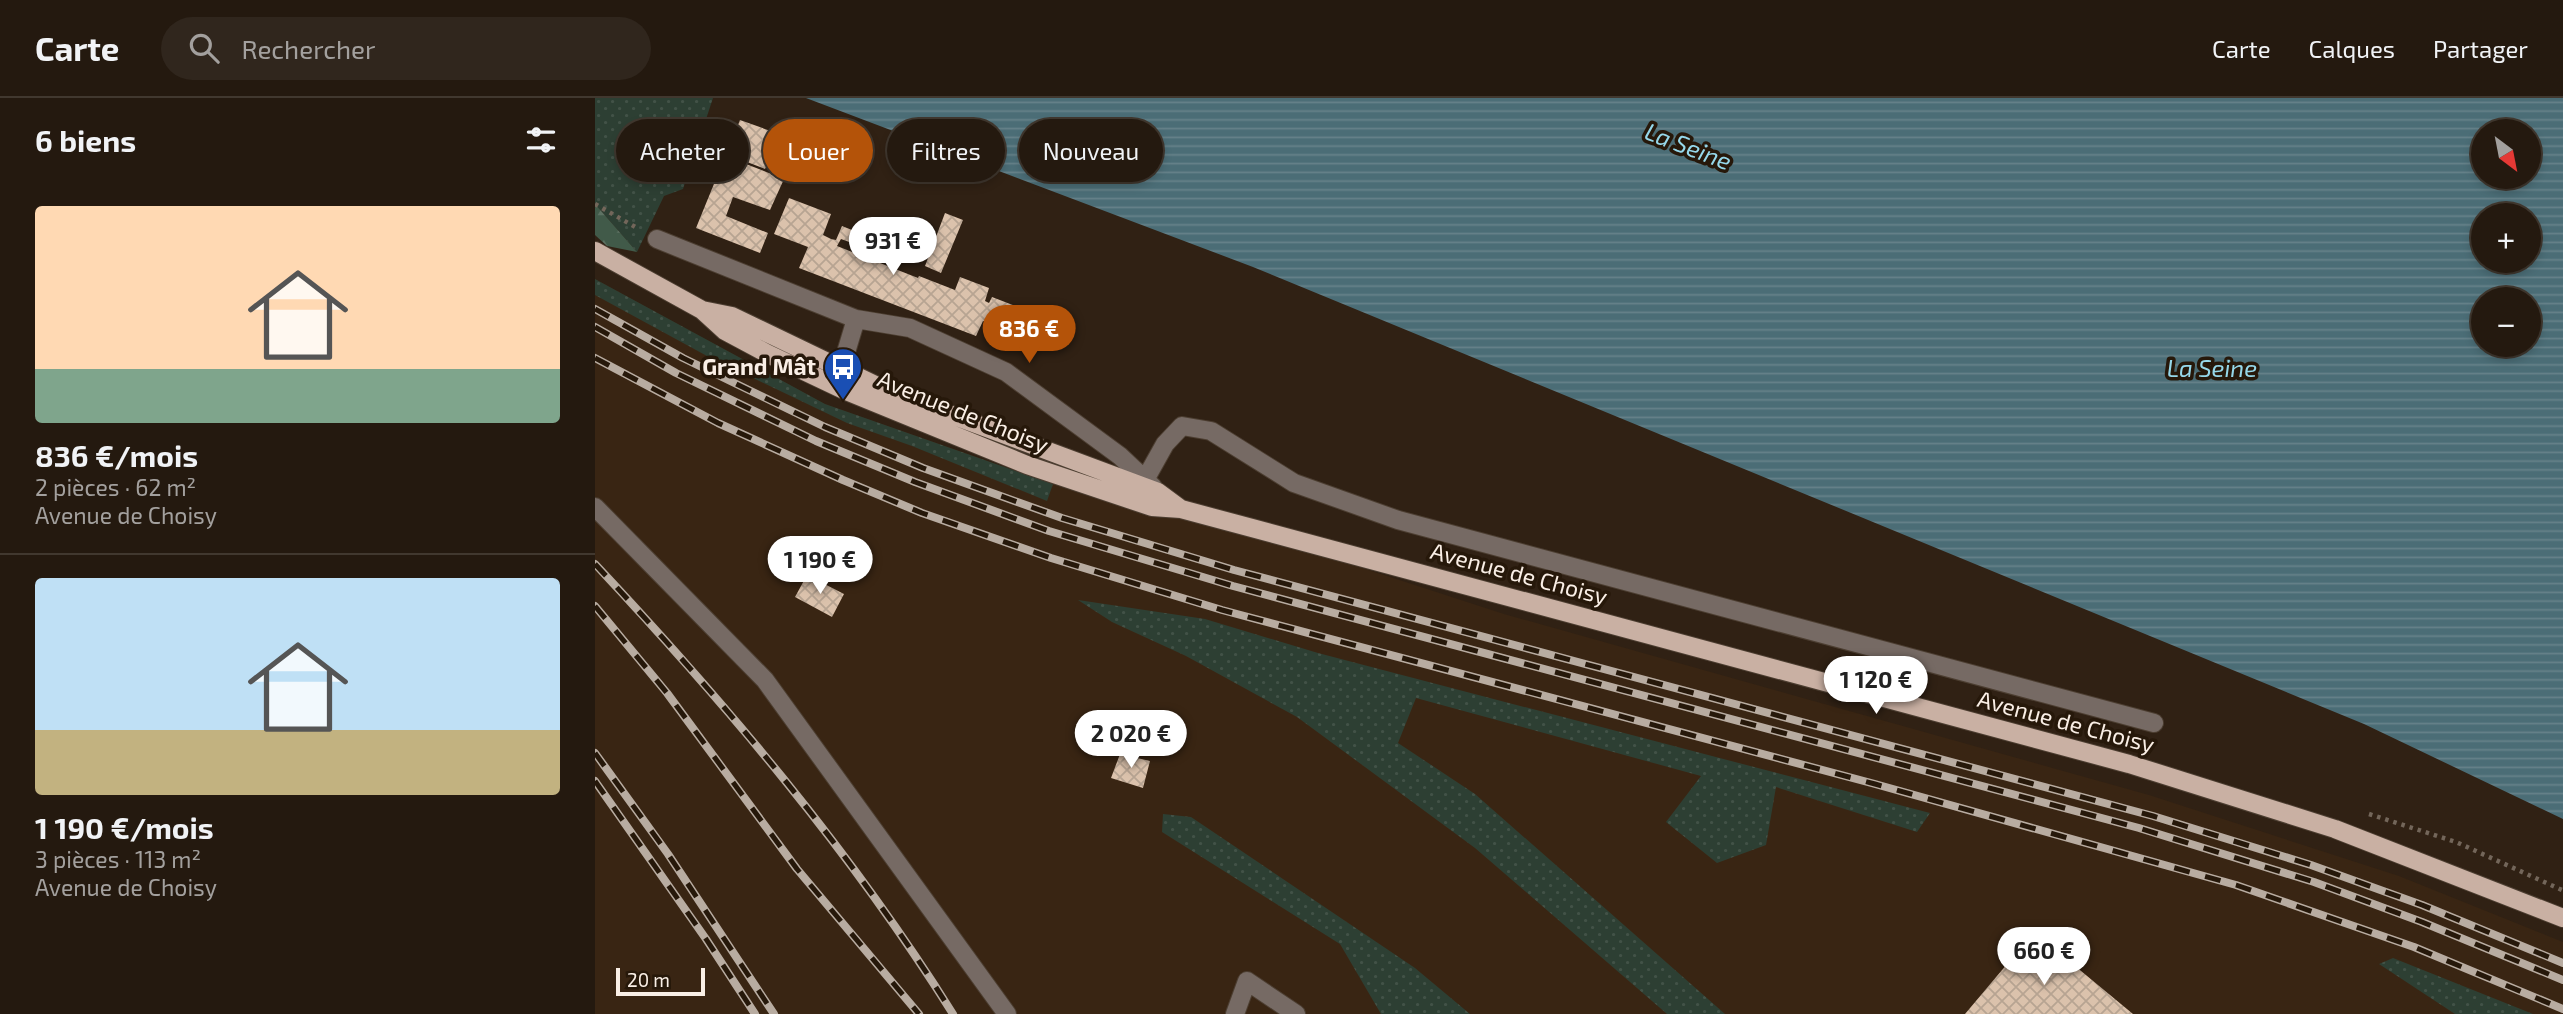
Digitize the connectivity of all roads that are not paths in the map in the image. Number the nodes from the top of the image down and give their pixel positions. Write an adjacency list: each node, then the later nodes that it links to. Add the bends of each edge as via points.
1 (657, 239): 3 (street)
2 (595, 251): 4 (main road, Avenue de Choisy, via 702,310 725,331)
3 (856, 319): 4 (street); 5 (street, via 910,328 1006,372)
4 (837, 377): 6 (main road, Avenue de Choisy); 8 (main road, Avenue de Choisy, via 1050,474 1152,507)
5 (1146, 478): 6 (street); 9 (street, via 1165,444 1182,426 1211,431 1294,483 1398,520)
6 (1158, 492): 8 (main road, Avenue de Choisy)
7 (595, 507): 11 (street, via 765,680)
8 (1181, 509): 10 (main road, Avenue de Choisy, via 2129,764 2335,829)
9 (2154, 723)
10 (2563, 918)
11 (1007, 1014)
12 (1235, 1014): 13 (street, via 1247,981)
13 (1296, 1014)

